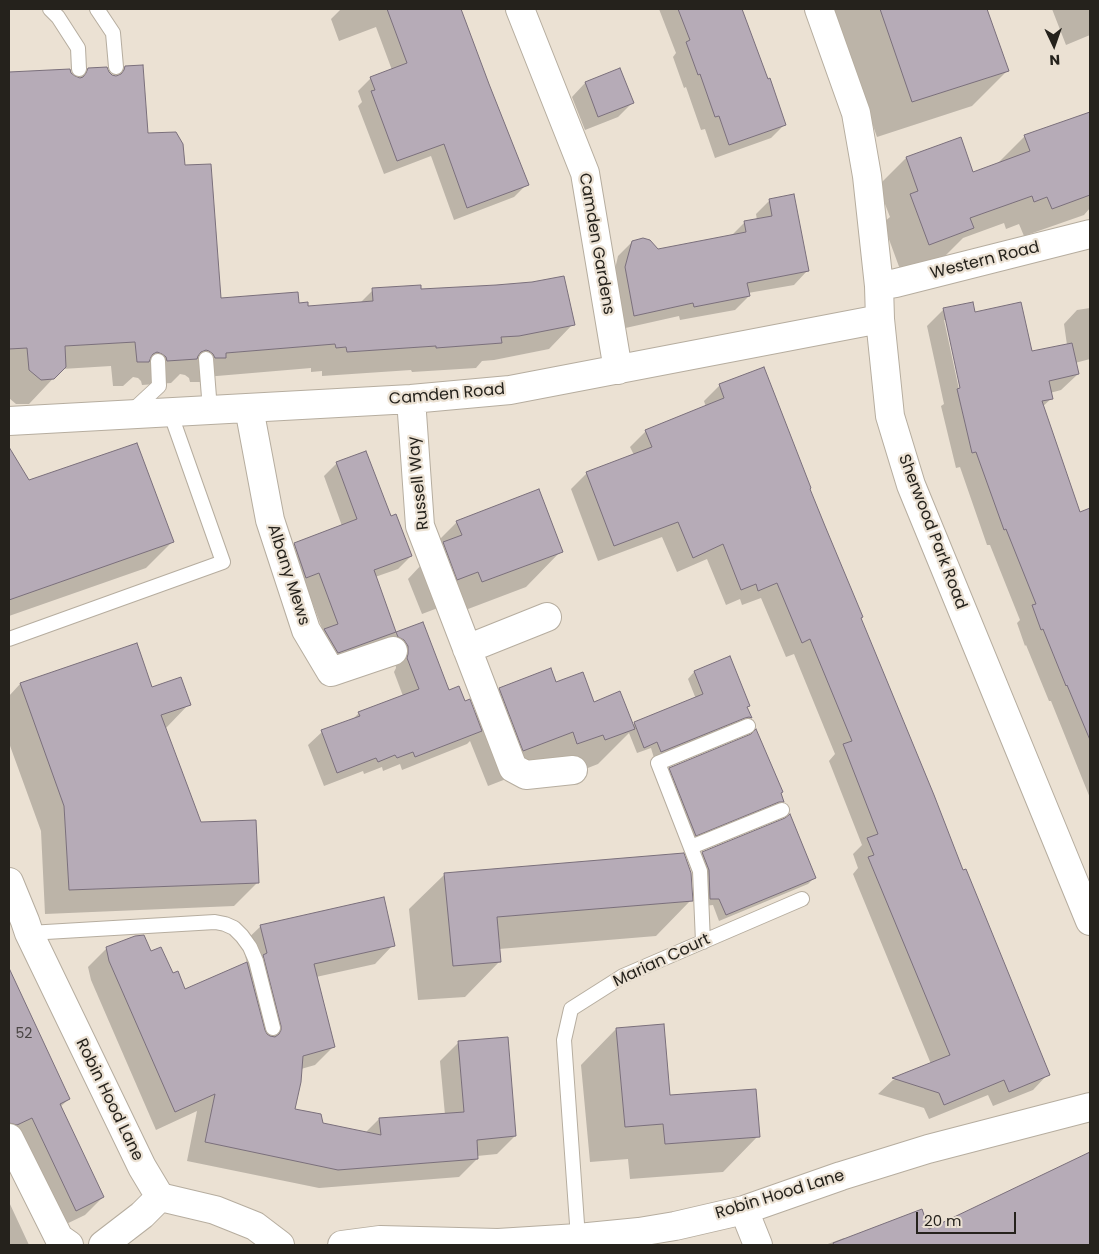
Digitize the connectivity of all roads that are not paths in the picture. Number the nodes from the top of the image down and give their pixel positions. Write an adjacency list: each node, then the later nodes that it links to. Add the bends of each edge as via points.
1 (50, 9): 6 (lane, via 78,48)
2 (97, 9): 5 (lane, via 113,33)
3 (520, 9): 12 (street, Camden Gardens, via 585,173)
4 (819, 9): 8 (street, Sherwood Park Road, via 856,113 867,176)
5 (116, 67)
6 (80, 68)
7 (1090, 234): 8 (street, Western Road)
8 (879, 286): 9 (street, Sherwood Park Road)
9 (880, 319): 12 (street, Camden Road); 29 (street, Sherwood Park Road, via 890,416 911,486)
10 (206, 359): 15 (lane)
11 (158, 361): 17 (lane, via 159,386)
12 (618, 370): 13 (street, Camden Road, via 510,390)
13 (411, 399): 14 (street, Camden Road); 21 (street, Russell Way, via 420,526)
14 (249, 408): 15 (street, Camden Road); 22 (street, Albany Mews, via 270,520 306,630 331,672)
15 (210, 410): 16 (street, Camden Road)
16 (170, 412): 17 (street, Camden Road); 20 (lane, via 222,562)
17 (128, 415): 18 (street, Camden Road)
18 (9, 421)
19 (547, 617): 21 (street)
20 (9, 639)
21 (468, 649): 24 (street, Russell Way, via 513,768 526,775)
22 (393, 651)
23 (748, 726): 26 (lane, via 658,763)
24 (572, 770)
25 (782, 810): 26 (lane)
26 (691, 847): 31 (lane, via 700,871)
27 (9, 882): 30 (street, Robin Hood Lane)
28 (802, 899): 31 (lane, Marian Court)
29 (1090, 921)
30 (21, 926): 32 (lane, via 225,924 234,928 250,946); 35 (street, Robin Hood Lane)
31 (702, 942): 37 (lane, Marian Court, via 623,976 571,1008 564,1040)
32 (273, 1028)
33 (1090, 1107): 36 (street, Robin Hood Lane, via 928,1148)
34 (10, 1142): 38 (street, via 59,1238)
35 (160, 1197): 39 (street); 40 (street, via 215,1210 255,1226)
36 (744, 1210): 37 (street, Robin Hood Lane, via 657,1229); 42 (street)
37 (578, 1238): 41 (street, Robin Hood Lane, via 498,1243 380,1240)
38 (69, 1245)
39 (103, 1245)
40 (280, 1245)
41 (342, 1245)
42 (758, 1245)

